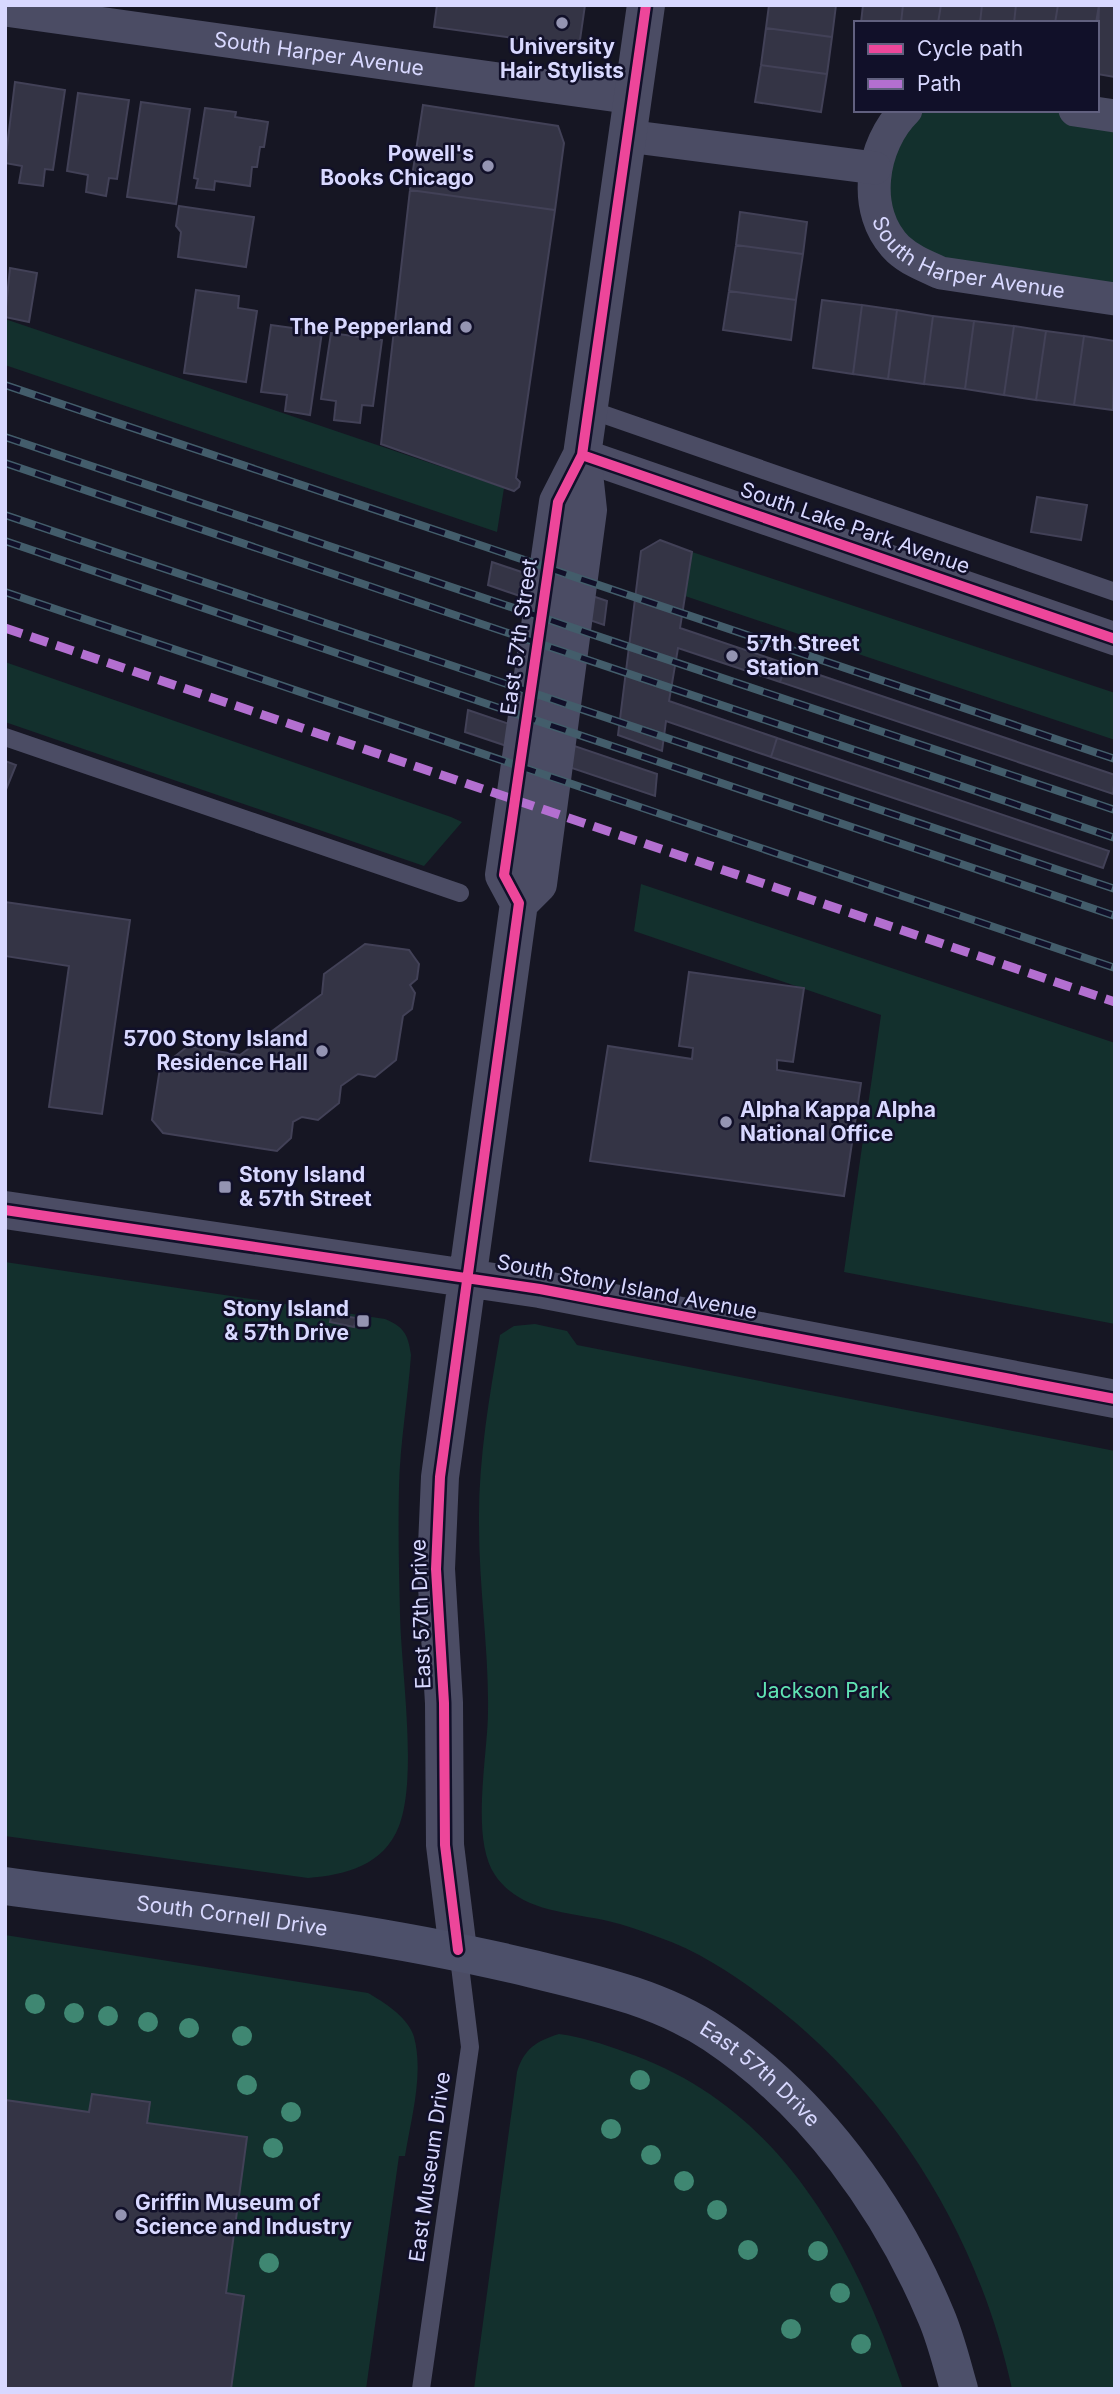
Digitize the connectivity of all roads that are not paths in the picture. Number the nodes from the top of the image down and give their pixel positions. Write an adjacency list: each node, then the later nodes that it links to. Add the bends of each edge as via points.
1 (646, 5): 3 (street, East 57th Street)
2 (5, 10): 3 (street, South Harper Avenue)
3 (633, 98): 7 (street, East 57th Street)
4 (904, 112): 8 (street, South Harper Avenue, via 881,143)
5 (1088, 112): 6 (street)
6 (1115, 116)
7 (627, 136): 8 (street, South Harper Avenue); 10 (street, East 57th Street)
8 (875, 168): 9 (street, South Harper Avenue, via 884,230 897,248 916,262 940,273)
9 (1115, 299)
10 (589, 409): 11 (street, East 57th Street); 12 (lane)
11 (582, 455): 13 (street, South Lake Park Avenue); 17 (street, East 57th Street, via 558,502 504,875 519,904)
12 (1115, 592)
13 (1115, 639)
14 (5, 737): 15 (lane)
15 (460, 893)
16 (5, 1209): 17 (street, South Stony Island Avenue)
17 (468, 1277): 18 (street, South Stony Island Avenue); 20 (street, East 57th Drive, via 443,1438 436,1569 444,1703 445,1845)
18 (1115, 1399)
19 (5, 1886): 20 (main road, South Cornell Drive)
20 (458, 1951): 21 (lane, East Museum Drive, via 470,2047); 22 (main road, East 57th Drive, via 599,1985 659,2005 712,2033 767,2076 836,2146 893,2232 936,2316)
21 (421, 2389)
22 (959, 2389)

